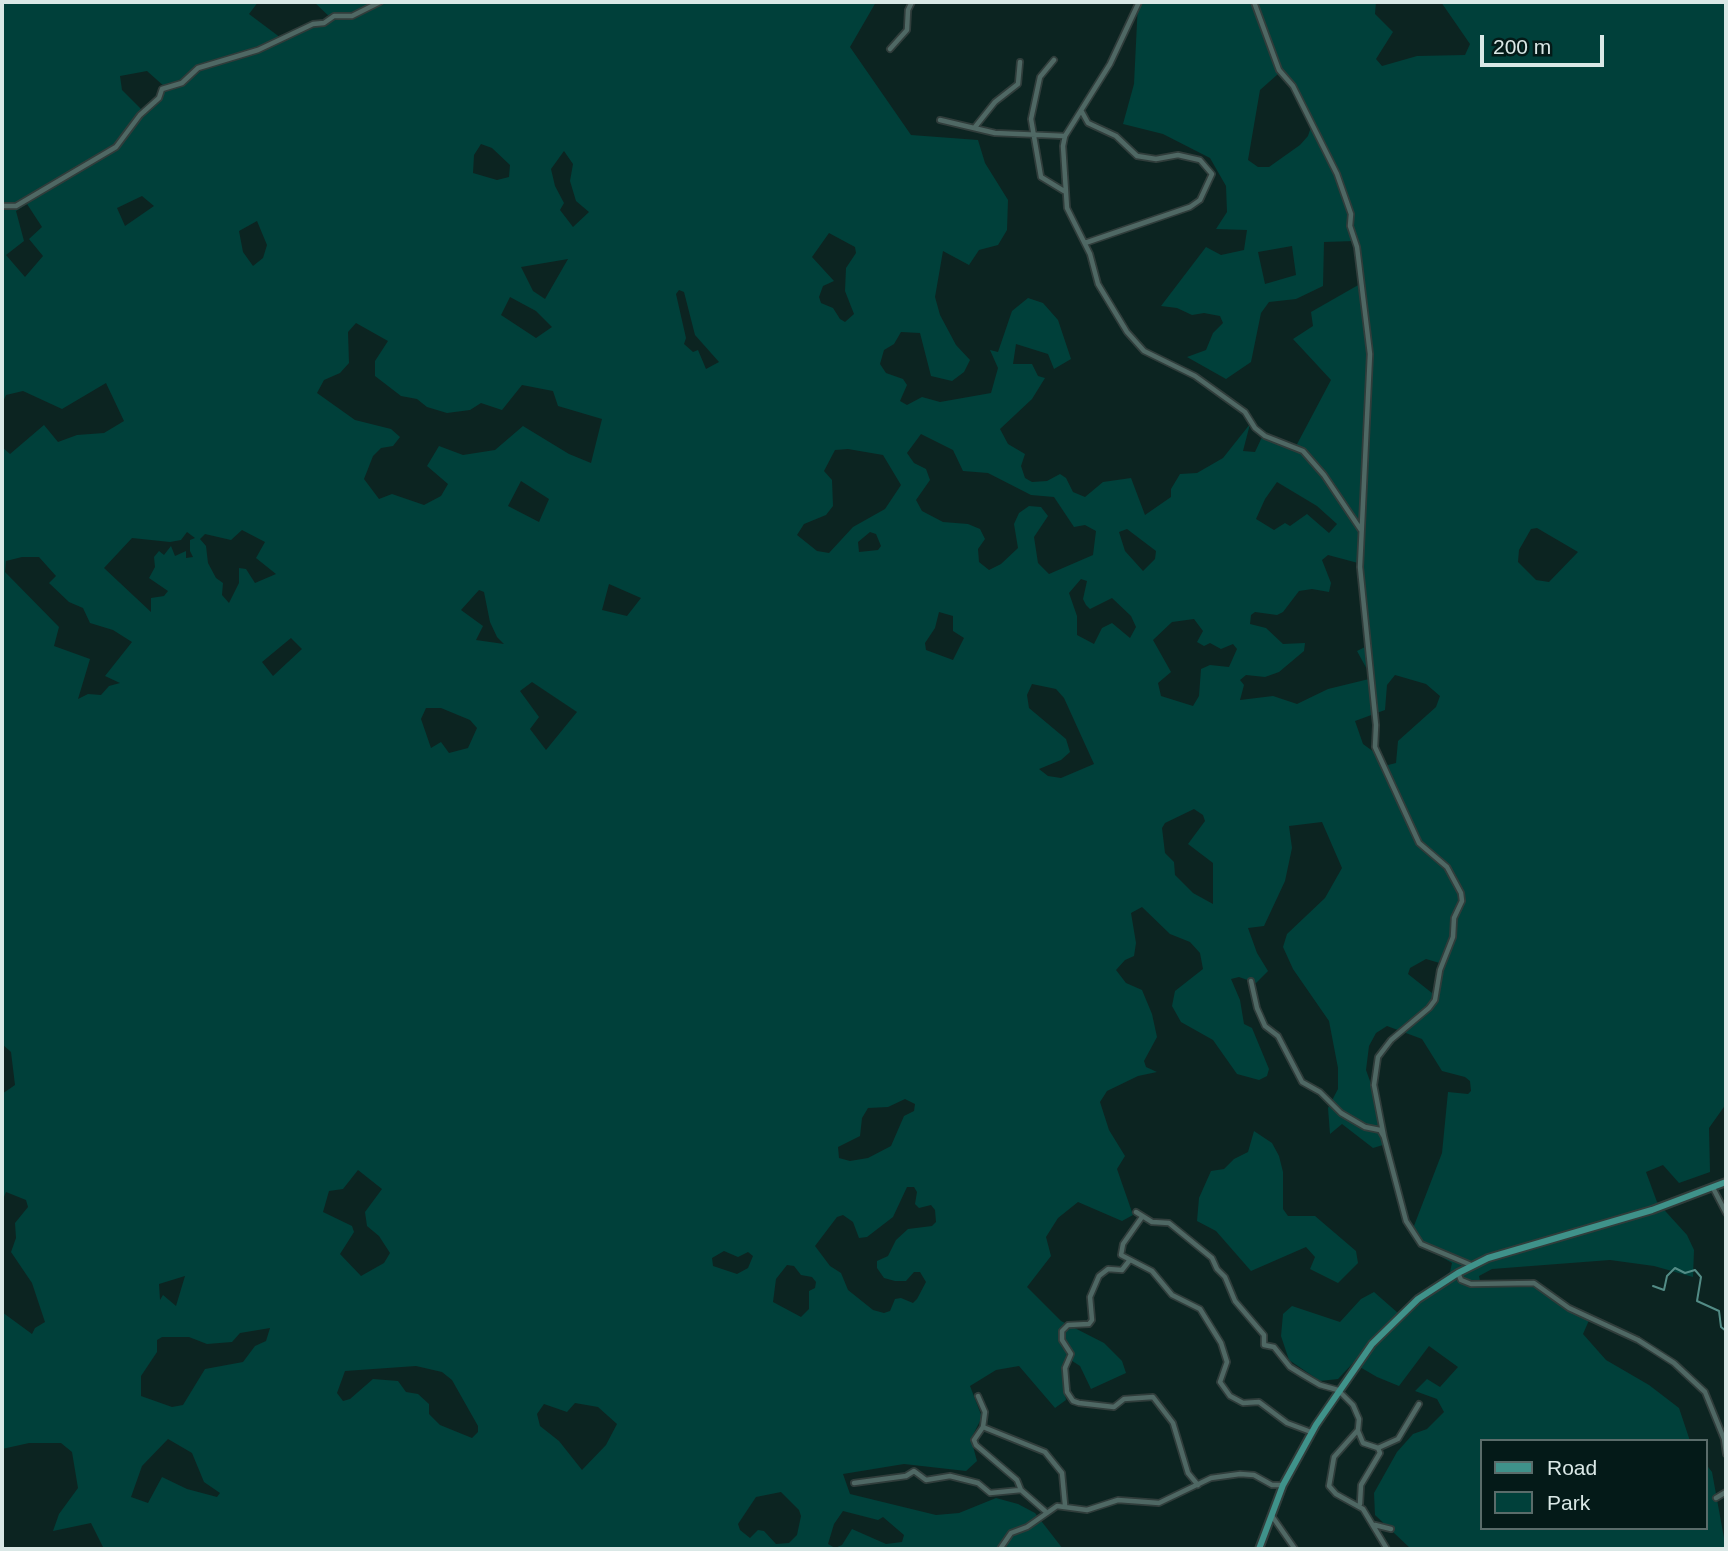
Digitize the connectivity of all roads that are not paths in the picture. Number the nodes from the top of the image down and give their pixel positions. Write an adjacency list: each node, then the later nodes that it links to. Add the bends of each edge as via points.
1 (380, 2): 14 (street, via 352,16 334,16 258,50 198,68 182,83 162,89 116,147 16,206)
2 (912, 2): 5 (street, via 907,30)
3 (1139, 2): 8 (street)
4 (1254, 2): 16 (street, via 1279,70 1293,86 1321,141 1351,214 1370,354)
5 (890, 48)
6 (1054, 60): 11 (street, via 1040,77)
7 (1020, 62): 10 (street, via 1018,84)
8 (1082, 111): 12 (street); 15 (street, via 1088,123 1116,135 1137,156 1178,155 1200,160 1212,174 1200,201 1190,207)
9 (940, 120): 10 (street)
10 (975, 128): 11 (street)
11 (1032, 133): 12 (street); 13 (street, via 1041,177)
12 (1066, 135): 13 (street)
13 (1065, 192): 15 (street, via 1069,215)
14 (2, 206)
15 (1085, 243): 16 (street, via 1098,284 1144,351 1206,383 1245,412 1265,436 1303,451)
16 (1362, 532): 18 (street, via 1360,567 1375,747 1407,823 1419,843 1447,867 1462,901 1435,1000 1378,1057 1374,1085)
17 (1251, 981): 18 (street, via 1265,1026 1278,1036 1302,1082 1341,1113 1380,1130)
18 (1384, 1137): 25 (street, via 1398,1195 1416,1238 1428,1248)
19 (1726, 1182): 20 (main road)
20 (1713, 1188): 22 (street); 25 (main road)
21 (1136, 1212): 23 (street)
22 (1726, 1213)
23 (1142, 1217): 24 (street, via 1120,1250); 27 (street, via 1168,1223 1212,1258 1235,1301 1264,1335 1264,1345 1274,1347 1290,1367)
24 (1129, 1261): 32 (street, via 1152,1271 1172,1295 1200,1309 1221,1343 1227,1362 1220,1382 1230,1396 1243,1403 1259,1402 1287,1423); 37 (street, via 1122,1270 1108,1269 1100,1276 1090,1297 1089,1324 1068,1325 1062,1331 1070,1354 1065,1368 1067,1392 1073,1401 1114,1407 1124,1399 1153,1397 1173,1423 1188,1473)
25 (1471, 1265): 26 (main road)
26 (1458, 1273): 27 (main road, via 1402,1313); 33 (street, via 1471,1284 1534,1283 1569,1308 1638,1340 1695,1380)
27 (1338, 1390): 31 (street, via 1357,1413); 32 (main road)
28 (978, 1396): 30 (street, via 985,1406)
29 (1419, 1404): 34 (street, via 1398,1438)
30 (983, 1427): 39 (street, via 974,1440 976,1445 1017,1480); 42 (street, via 1045,1452 1062,1473)
31 (1358, 1430): 34 (street, via 1363,1443); 43 (street, via 1334,1457 1329,1486)
32 (1311, 1432): 38 (main road)
33 (1725, 1438): 35 (street)
34 (1378, 1448): 43 (street, via 1380,1457 1359,1495)
35 (1726, 1454)
36 (854, 1483): 39 (street, via 914,1471 926,1480 950,1476 978,1483 990,1493)
37 (1198, 1485): 38 (street, via 1240,1474); 42 (street, via 1159,1503 1118,1500 1087,1510)
38 (1283, 1485): 45 (main road)
39 (1021, 1490): 44 (street)
40 (1726, 1492): 41 (street)
41 (1716, 1498)
42 (1065, 1505): 44 (street)
43 (1363, 1509): 46 (street)
44 (1045, 1512): 49 (street, via 1011,1533)
45 (1271, 1515): 48 (street); 50 (main road)
46 (1374, 1525): 47 (street); 51 (street)
47 (1391, 1529)
48 (1293, 1548)
49 (1000, 1549)
50 (1259, 1549)
51 (1387, 1549)

